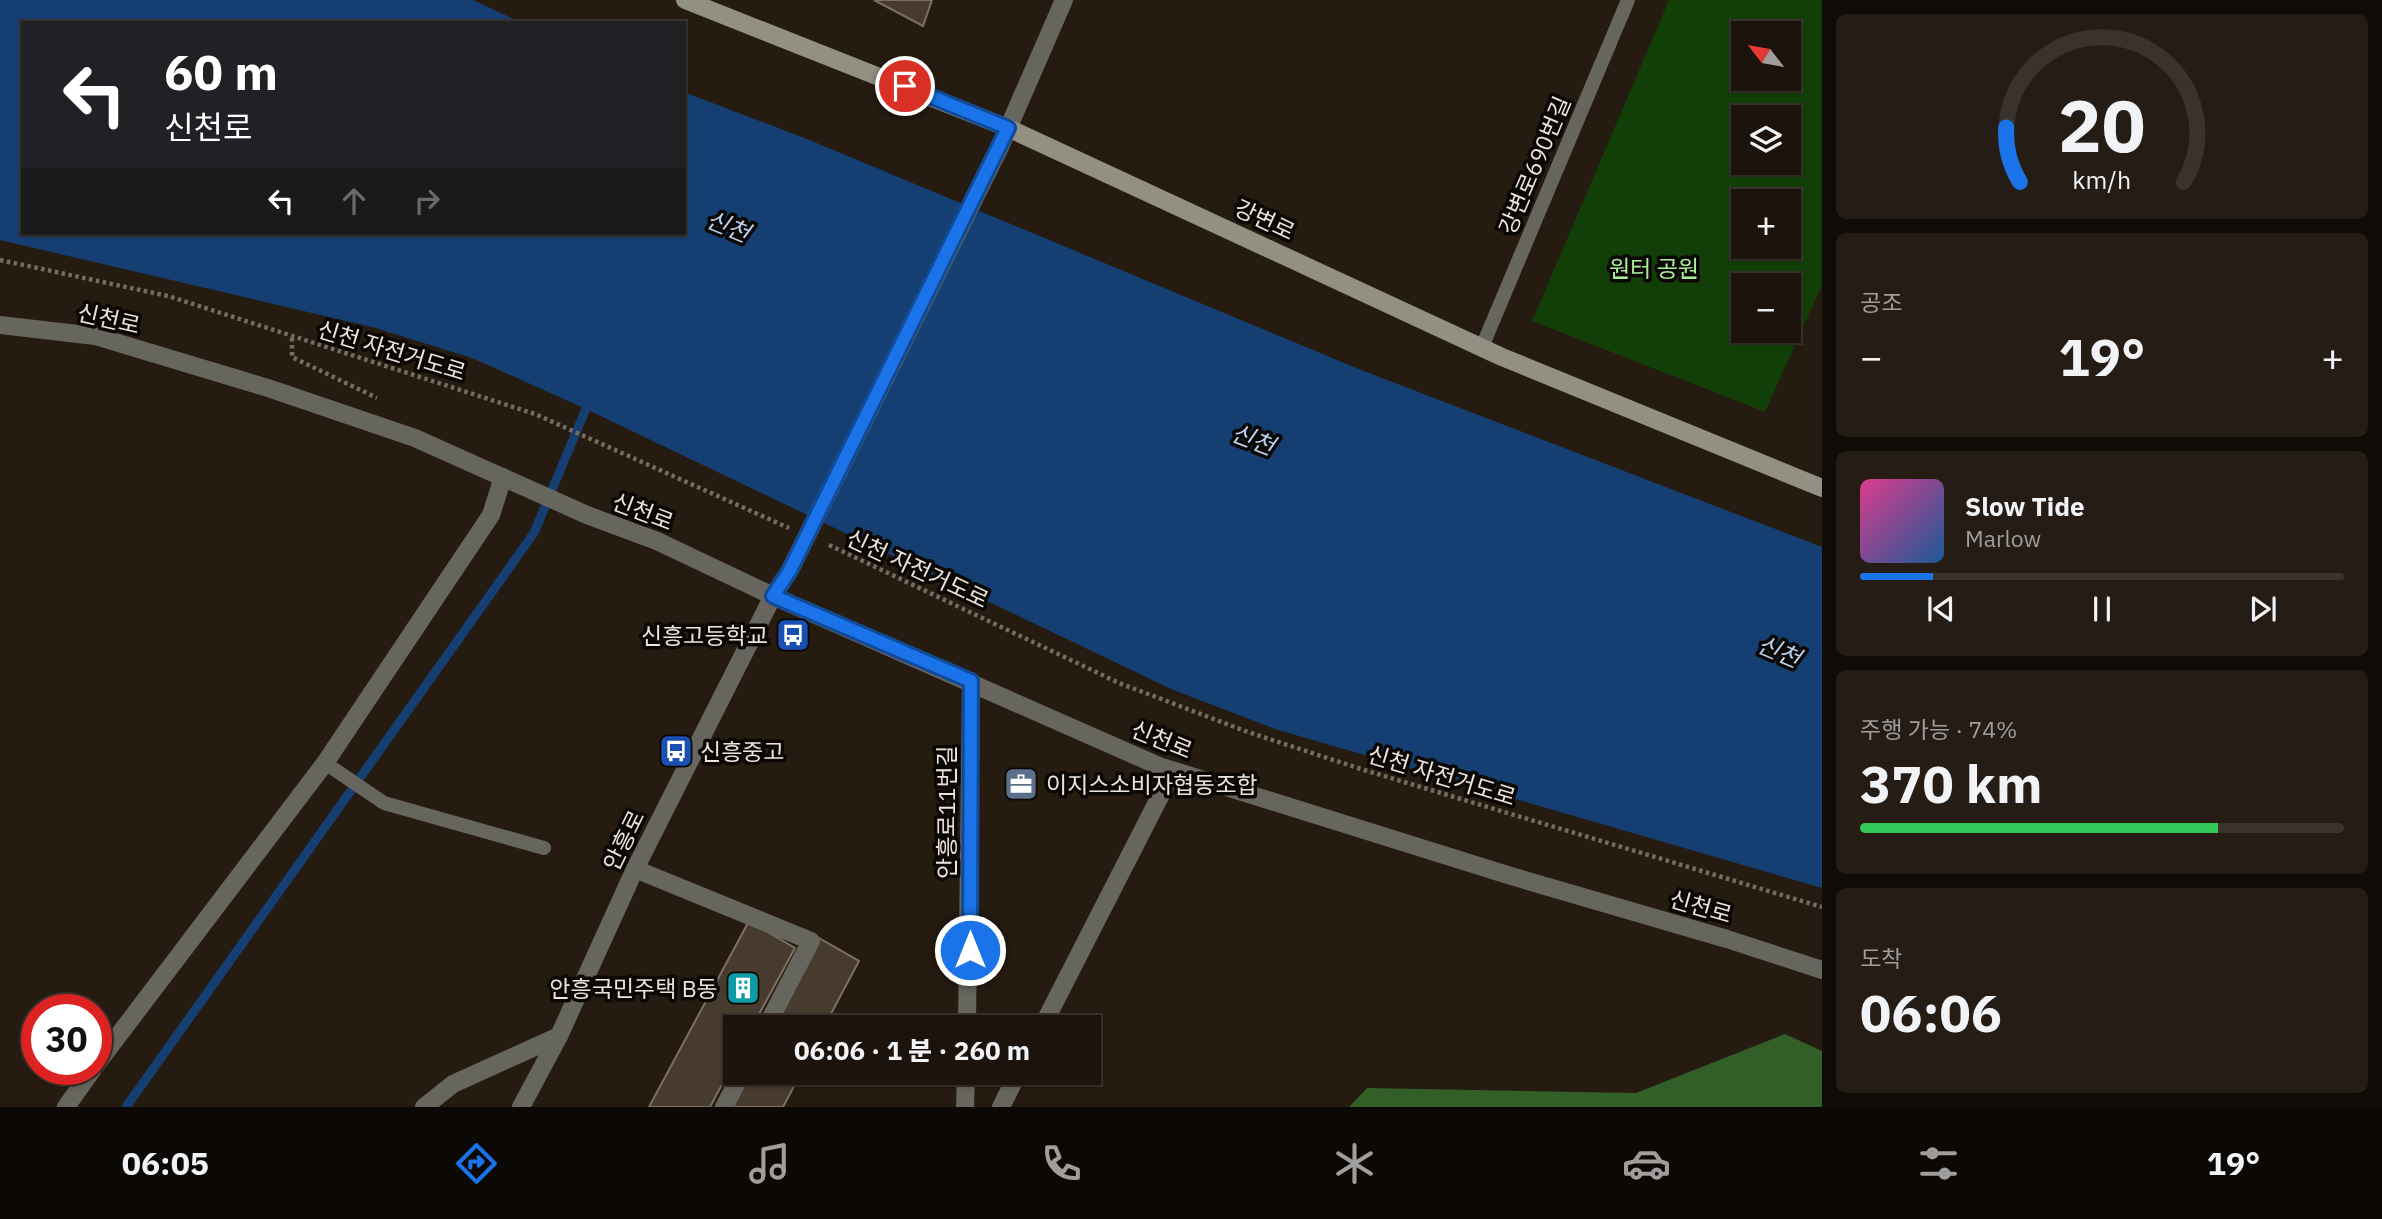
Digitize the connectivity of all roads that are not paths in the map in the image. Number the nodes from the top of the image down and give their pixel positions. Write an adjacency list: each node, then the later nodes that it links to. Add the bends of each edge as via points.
1 (685, 0): 4 (main road, 강변로)
2 (1064, 0): 4 (street)
3 (1628, 0): 6 (lane, 강변로690번길)
4 (1008, 128): 6 (main road, 강변로); 9 (street, 안흥로, bridge, via 790,570)
5 (0, 326): 7 (street, 신천로, via 95,336 415,438)
6 (1482, 347): 8 (main road, 강변로)
7 (503, 477): 9 (street, 신천로, via 657,541); 11 (street, via 491,514)
8 (1822, 488)
9 (773, 596): 10 (street, 신천로); 14 (street, 안흥로)
10 (971, 681): 12 (street, 신천로); 17 (street, 안흥로11번길)
11 (325, 763): 13 (lane, via 384,803); 20 (street)
12 (1173, 771): 15 (street, 신천로); 18 (street)
13 (544, 848)
14 (635, 869): 16 (street, via 811,941); 19 (street, 안흥로)
15 (1822, 970)
16 (772, 1015)
17 (967, 1015)
18 (1048, 1015)
19 (559, 1035): 26 (street, via 453,1084); 27 (street, 안흥로)
20 (112, 1045)
21 (82, 1085): 25 (street)
22 (736, 1085): 28 (street)
23 (966, 1085): 29 (street)
24 (1012, 1085): 30 (street)
25 (66, 1107)
26 (424, 1107)
27 (522, 1107)
28 (724, 1107)
29 (965, 1107)
30 (1001, 1107)

